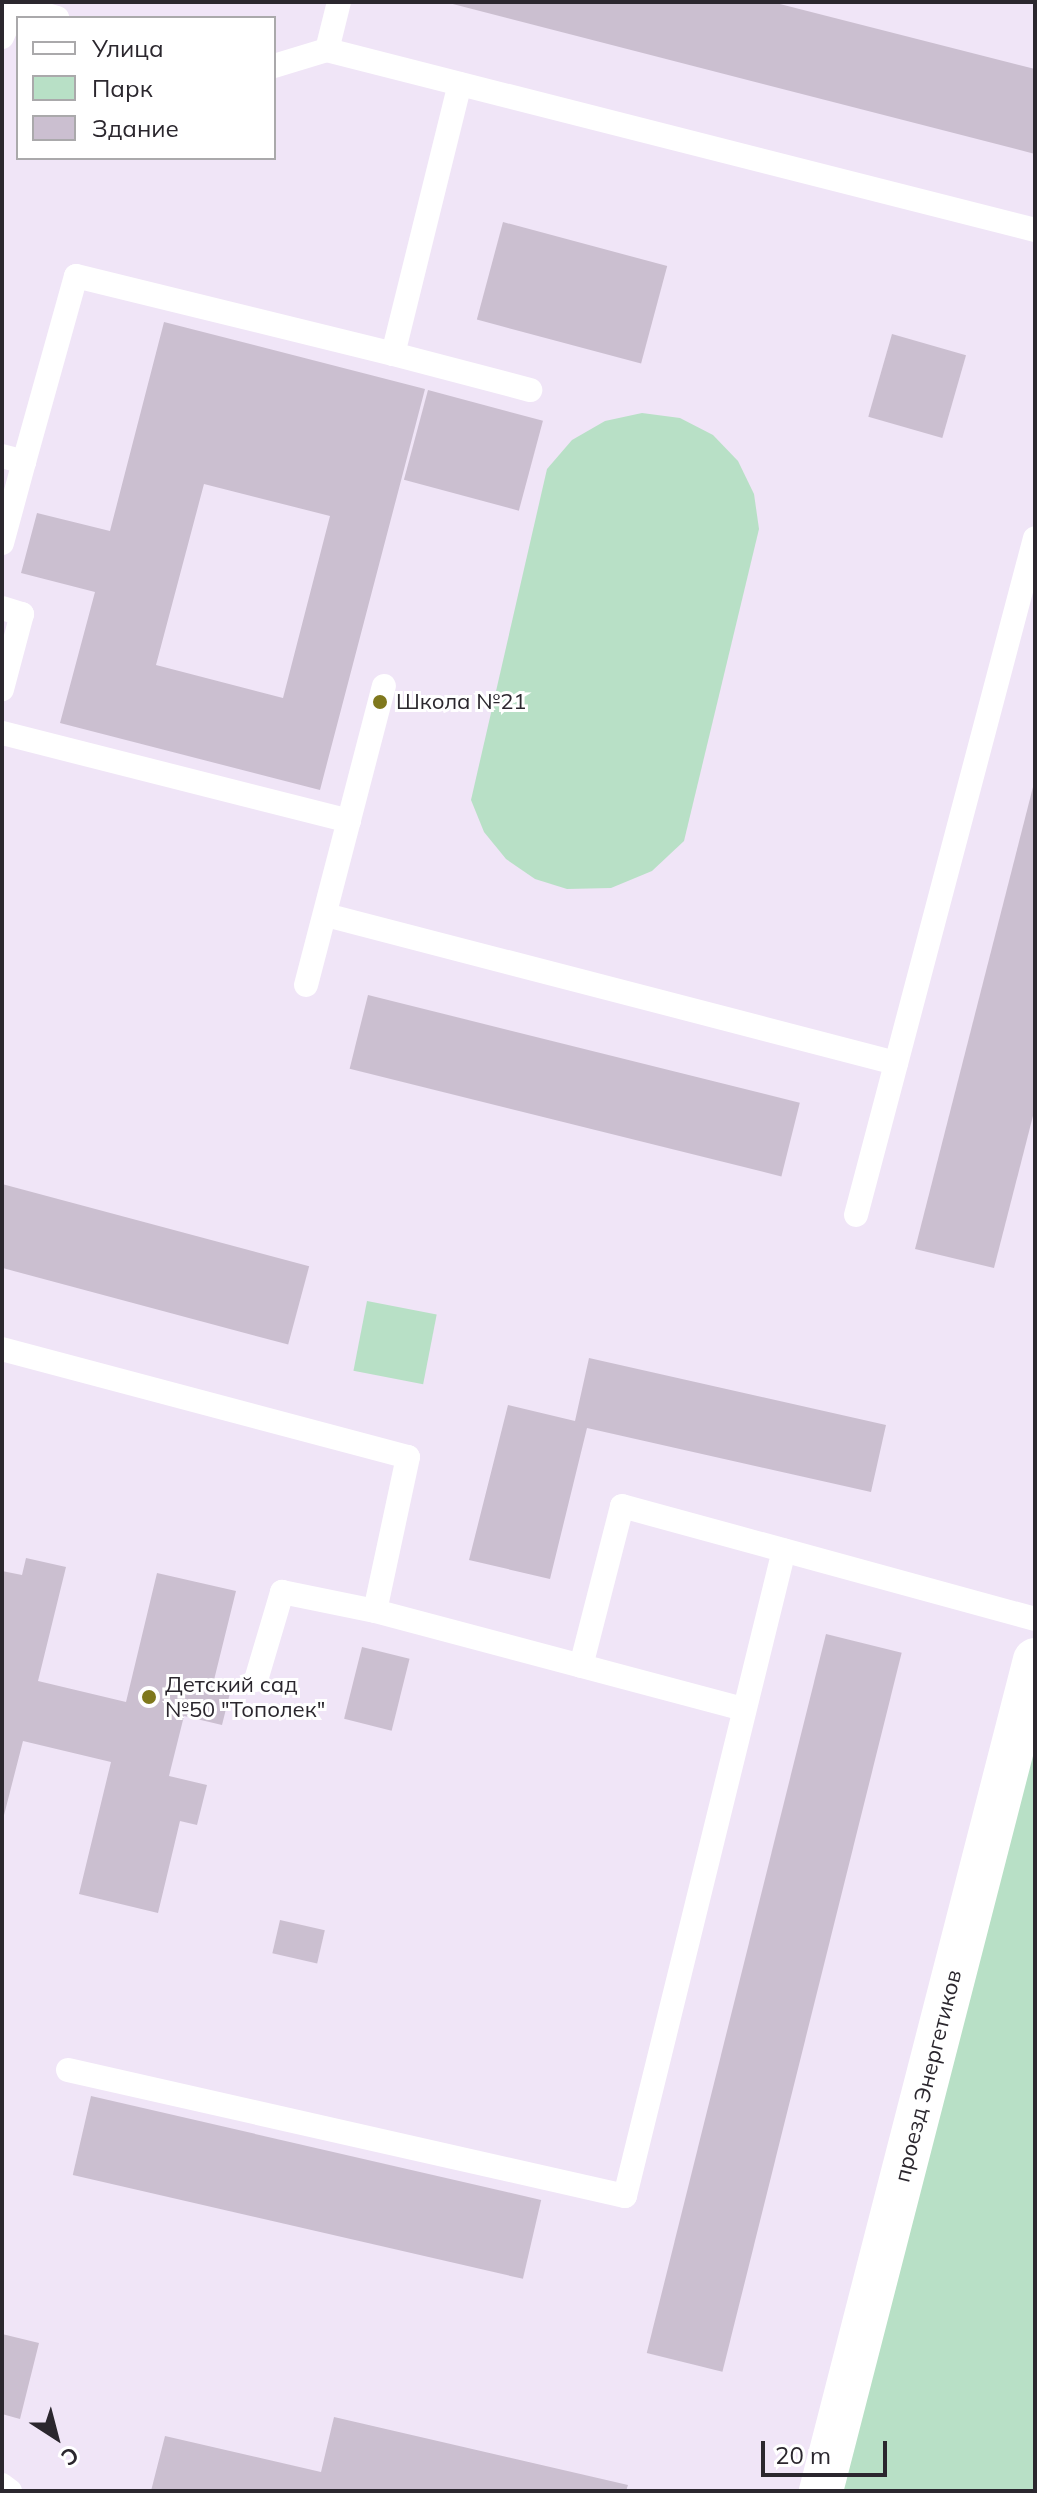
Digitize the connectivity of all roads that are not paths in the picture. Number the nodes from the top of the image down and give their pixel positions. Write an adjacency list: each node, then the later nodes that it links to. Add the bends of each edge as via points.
1 (339, 2): 4 (lane)
2 (50, 16): 3 (lane, via 16,6)
3 (2, 37)
4 (327, 50): 5 (lane); 6 (lane)
5 (276, 65)
6 (460, 84): 7 (lane); 8 (lane)
7 (1035, 230)
8 (393, 354): 9 (lane); 10 (lane, via 76,276)
9 (530, 390)
10 (13, 459): 12 (lane)
11 (1035, 538): 20 (lane)
12 (2, 543)
13 (2, 608): 15 (lane, via 22,614)
14 (384, 686): 17 (lane)
15 (2, 689)
16 (2, 733): 17 (lane)
17 (349, 821): 18 (lane)
18 (326, 915): 19 (lane); 20 (lane)
19 (306, 985)
20 (896, 1063): 21 (lane)
21 (856, 1215)
22 (2, 1349): 24 (lane, via 408,1457)
23 (784, 1550): 25 (lane); 27 (lane, via 622,1506); 29 (lane)
24 (375, 1611): 27 (lane); 28 (lane, via 282,1592)
25 (1035, 1619)
26 (1035, 1660): 33 (street, проезд Энергетиков)
27 (581, 1666): 29 (lane)
28 (256, 1680)
29 (744, 1709): 30 (lane, via 625,2196)
30 (68, 2070)
31 (2, 2485): 32 (lane)
32 (10, 2491)
33 (821, 2491)

